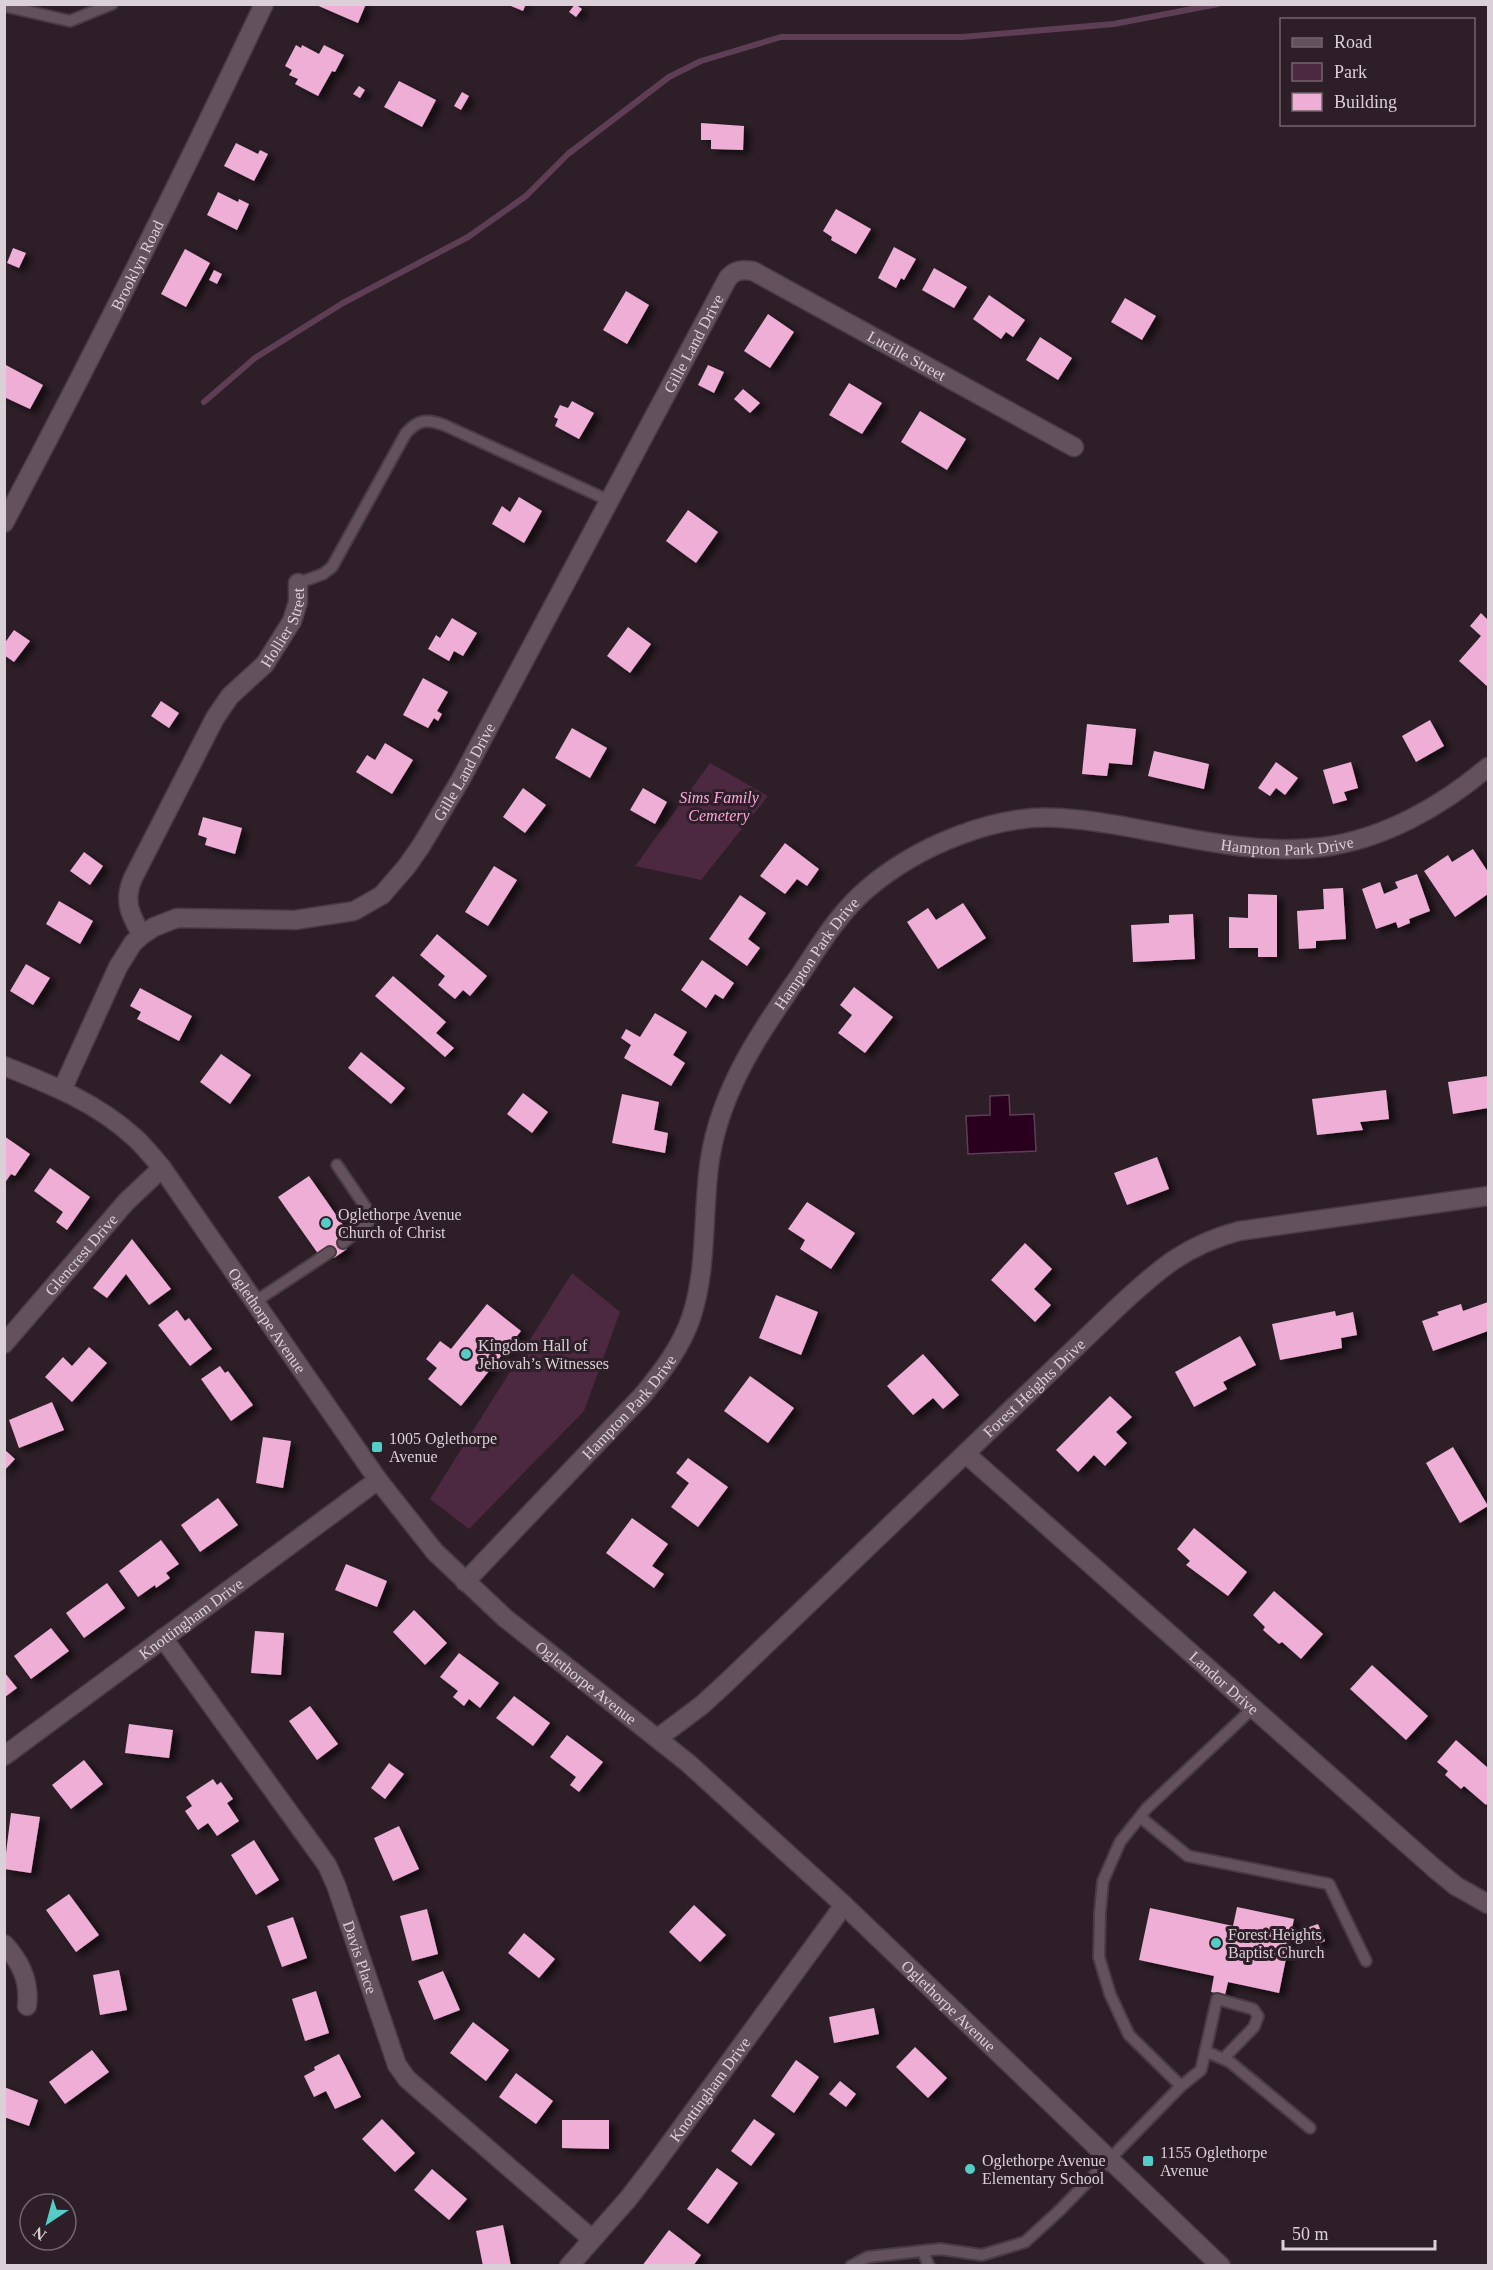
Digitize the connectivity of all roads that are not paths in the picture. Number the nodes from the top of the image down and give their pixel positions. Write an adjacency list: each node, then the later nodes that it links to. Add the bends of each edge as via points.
1 (112, 4): 3 (lane, via 70,21)
2 (264, 4): 7 (street, Brooklyn Road)
3 (4, 6)
4 (739, 270): 5 (street, Lucille Street, via 753,271); 6 (street, Gille Land Drive, via 728,278)
5 (1074, 447)
6 (608, 500): 8 (lane, Hollier Street, via 427,419 406,433 332,567); 10 (street, Gille Land Drive, via 461,779 421,846 382,895 354,911 333,915 267,920 177,918)
7 (4, 523)
8 (298, 583): 10 (street, Hollier Street, via 292,621 265,664 230,696 216,718 130,886 129,911)
9 (1488, 767): 22 (street, Hampton Park Drive, via 1427,811 1393,827 1326,846 1250,848 1090,821 1030,819 993,825 929,848 867,890 843,913 763,1029 728,1094 710,1159 699,1289 678,1347 642,1396)
10 (142, 935): 12 (street, Gille Land Drive, via 121,960)
11 (4, 1066): 12 (street, Oglethorpe Avenue)
12 (62, 1090): 14 (street, Oglethorpe Avenue, via 114,1121)
13 (337, 1165): 16 (lane, via 373,1218)
14 (162, 1168): 18 (street, Oglethorpe Avenue); 19 (street, Glencrest Drive, via 126,1202)
15 (1488, 1196): 20 (street, Forest Heights Drive, via 1239,1231 1189,1249 1155,1273)
16 (342, 1243)
17 (330, 1252): 18 (lane)
18 (256, 1301): 21 (street, Oglethorpe Avenue)
19 (4, 1344)
20 (966, 1454): 24 (street, Landor Drive); 25 (street, Forest Heights Drive, via 702,1705)
21 (378, 1480): 22 (street, Oglethorpe Avenue); 23 (street, Knottingham Drive)
22 (465, 1582): 25 (street, Oglethorpe Avenue)
23 (163, 1638): 26 (street, Knottingham Drive); 38 (street, Davis Place, via 327,1865 397,2065 407,2079)
24 (1252, 1708): 27 (lane); 28 (street, Landor Drive, via 1434,1868)
25 (658, 1738): 29 (street, Oglethorpe Avenue)
26 (4, 1756)
27 (1140, 1817): 31 (lane, via 1188,1856 1329,1884); 35 (lane, via 1120,1842 1103,1881 1099,1957 1110,1994 1129,2035)
28 (1488, 1904)
29 (844, 1905): 37 (street, Oglethorpe Avenue); 38 (street, Knottingham Drive, via 655,2164)
30 (4, 1944): 32 (street, via 27,1978)
31 (1366, 1961)
32 (27, 2006)
33 (1204, 2051): 34 (lane); 34 (lane, via 1217,1999 1253,2009 1258,2016 1254,2027); 35 (lane, via 1201,2070)
34 (1222, 2059): 36 (lane)
35 (1181, 2086): 37 (lane)
36 (1310, 2128)
37 (1110, 2158): 39 (lane, via 1025,2242 981,2254 940,2249); 43 (street, Oglethorpe Avenue)
38 (592, 2239): 40 (street, Knottingham Drive)
39 (923, 2252): 41 (lane, via 868,2257); 42 (lane)
40 (569, 2265)
41 (851, 2265)
42 (930, 2265)
43 (1221, 2265)

